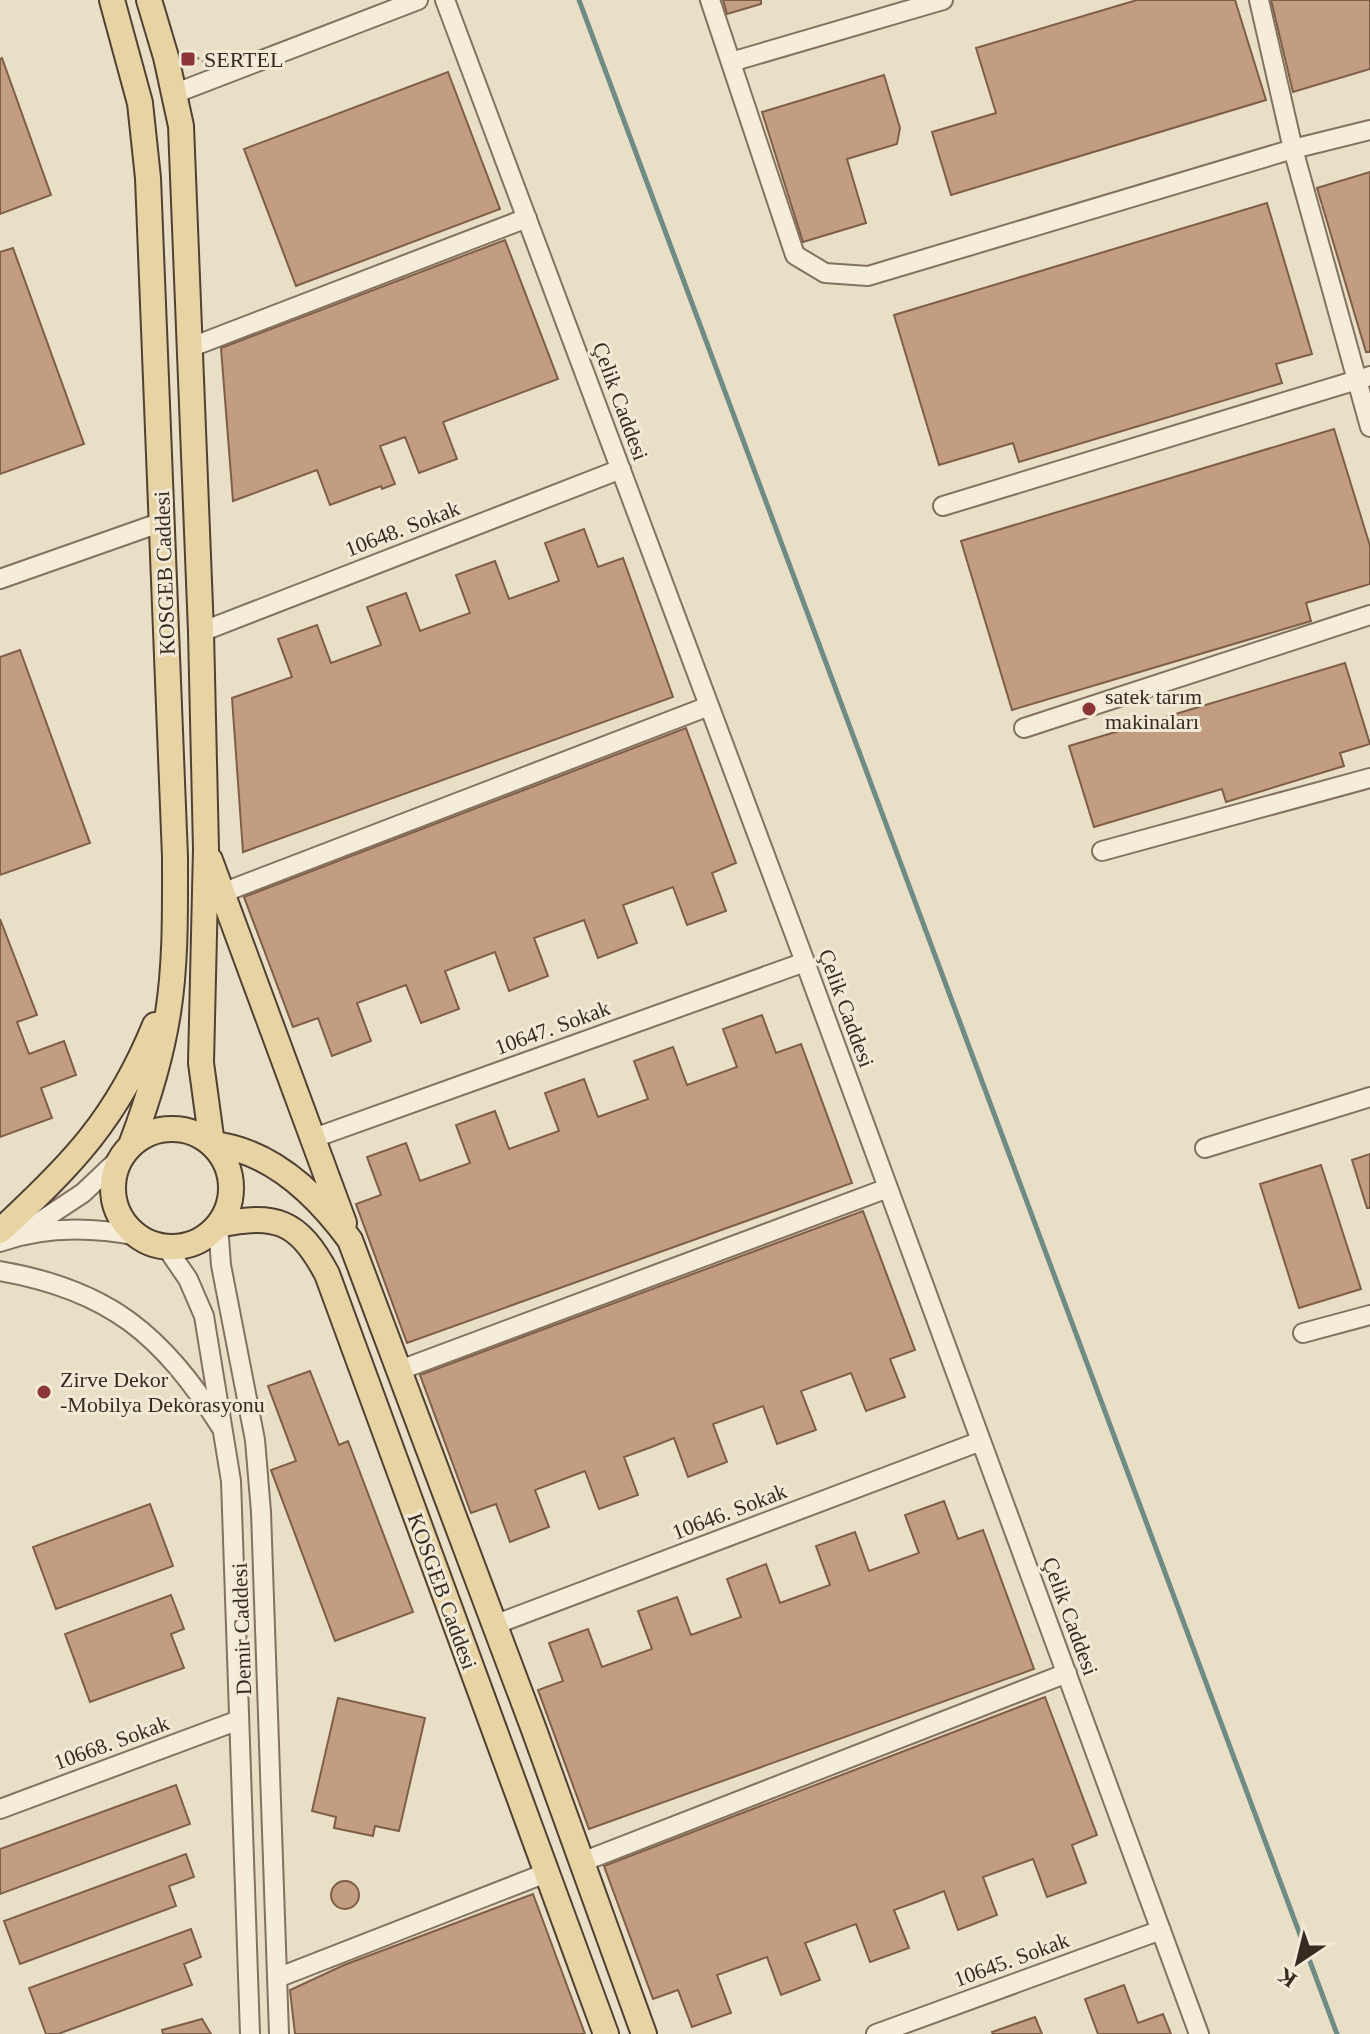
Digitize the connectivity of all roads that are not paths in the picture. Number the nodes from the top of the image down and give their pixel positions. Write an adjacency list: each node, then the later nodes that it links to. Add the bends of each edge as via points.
1 (112, 0): 18 (main road, KOSGEB Caddesi, via 131,61 145,141)
2 (149, 0): 9 (main road, KOSGEB Caddesi)
3 (418, 0): 9 (street)
4 (445, 0): 12 (street, Çelik Caddesi)
5 (710, 0): 8 (street)
6 (943, 0): 8 (street)
7 (1259, 0): 11 (street)
8 (731, 62): 11 (street, via 795,255 825,273 868,276)
9 (176, 93): 13 (main road, KOSGEB Caddesi)
10 (1370, 130): 11 (street)
11 (1293, 149): 14 (street)
12 (527, 218): 13 (street); 16 (street, Çelik Caddesi)
13 (189, 348): 21 (main road, KOSGEB Caddesi)
14 (1363, 378): 15 (street); 17 (street)
15 (1370, 427)
16 (621, 469): 21 (street, 10648. Sokak); 22 (street, Çelik Caddesi)
17 (943, 506)
18 (162, 522): 19 (street); 29 (main road, KOSGEB Caddesi, via 175,857)
19 (0, 579)
20 (1370, 615): 23 (street)
21 (201, 632): 25 (main road, KOSGEB Caddesi)
22 (709, 706): 27 (street); 28 (street, Çelik Caddesi)
23 (1024, 728)
24 (1370, 778): 26 (street)
25 (206, 849): 27 (main road, KOSGEB Caddesi); 32 (main road, KOSGEB Caddesi, via 201,1063)
26 (1102, 851)
27 (222, 893): 31 (main road, KOSGEB Caddesi)
28 (805, 962): 31 (street, 10647. Sokak); 35 (street, Çelik Caddesi)
29 (171, 985): 34 (main road, KOSGEB Caddesi, via 162,1046); 37 (main road, via 142,1055 104,1122)
30 (1370, 1097): 33 (street)
31 (314, 1138): 39 (main road, KOSGEB Caddesi)
32 (212, 1144): 34 (main road, via 193,1132 171,1128 149,1133); 36 (main road, via 229,1169 231,1184); 39 (main road, KOSGEB Caddesi, via 247,1152 284,1173 323,1205)
33 (1205, 1148)
34 (126, 1150): 37 (street, via 83,1193); 38 (main road, via 114,1177 114,1199)
35 (888, 1188): 44 (street); 46 (street, Çelik Caddesi)
36 (218, 1225): 40 (main road, via 189,1245); 52 (main road, KOSGEB Caddesi, via 251,1218 287,1226 303,1238 327,1274); 54 (street, Demir Caddesi, via 255,1440 261,1512)
37 (6, 1236): 38 (street, via 85,1229)
38 (138, 1236): 40 (main road)
39 (350, 1240): 44 (main road, KOSGEB Caddesi)
40 (166, 1247): 45 (street, Demir Caddesi, via 204,1316)
41 (0, 1271): 45 (street, via 72,1290 124,1315 170,1355)
42 (1370, 1315): 43 (street)
43 (1303, 1333)
44 (400, 1370): 47 (main road, KOSGEB Caddesi)
45 (226, 1434): 49 (street, Demir Caddesi)
46 (981, 1441): 47 (street, 10646. Sokak); 48 (street, Çelik Caddesi)
47 (494, 1625): 51 (main road, KOSGEB Caddesi)
48 (1067, 1673): 51 (street); 53 (street, Çelik Caddesi)
49 (239, 1720): 50 (street, 10668. Sokak); 55 (street, Demir Caddesi)
50 (0, 1809)
51 (582, 1862): 58 (main road, KOSGEB Caddesi)
52 (546, 1873): 54 (street); 57 (main road, KOSGEB Caddesi)
53 (1161, 1930): 59 (street, 10645. Sokak); 60 (street, Çelik Caddesi)
54 (277, 1978): 56 (street, Demir Caddesi)
55 (250, 2034)
56 (279, 2034)
57 (606, 2034)
58 (644, 2034)
59 (876, 2034)
60 (1199, 2034)

